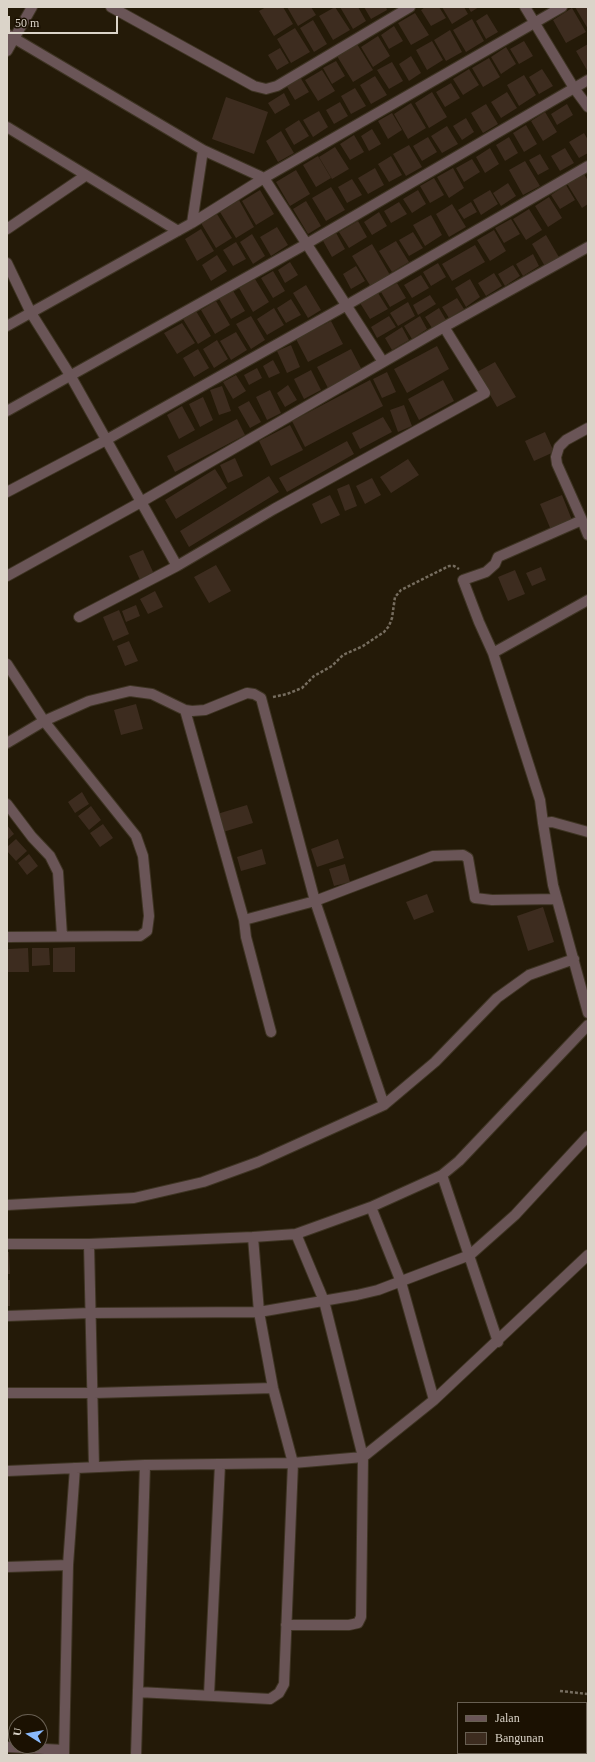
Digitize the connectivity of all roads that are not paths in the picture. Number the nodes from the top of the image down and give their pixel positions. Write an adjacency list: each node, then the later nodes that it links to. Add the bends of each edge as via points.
1 (32, 7): 7 (street)
2 (111, 7): 3 (street, via 254,86 266,89 277,86)
3 (410, 7)
4 (525, 7): 6 (street)
5 (562, 7): 6 (street)
6 (535, 22): 10 (street); 16 (street)
7 (11, 36): 8 (street); 13 (street)
8 (7, 52)
9 (588, 80): 10 (street)
10 (574, 88): 11 (street); 20 (street)
11 (588, 108)
12 (7, 127): 15 (street)
13 (203, 150): 16 (street); 17 (street)
14 (588, 166): 23 (street)
15 (85, 176): 18 (street); 19 (street)
16 (264, 178): 17 (street); 20 (street)
17 (192, 223): 19 (street)
18 (7, 229)
19 (178, 231): 24 (street)
20 (308, 242): 23 (street); 28 (street)
21 (588, 247): 26 (street)
22 (7, 263): 24 (street)
23 (347, 306): 27 (street); 31 (street)
24 (31, 313): 25 (street); 28 (street)
25 (7, 326)
26 (444, 327): 27 (street); 36 (street, via 485,393 274,509)
27 (383, 362): 33 (street)
28 (70, 375): 29 (street); 31 (street)
29 (7, 411)
30 (588, 428): 34 (street, via 566,440 559,447 556,458)
31 (106, 440): 32 (street); 33 (street)
32 (7, 492)
33 (141, 502): 36 (street); 37 (street)
34 (582, 520): 35 (street); 40 (street, via 498,558 486,572 463,580)
35 (588, 535)
36 (177, 566): 39 (street)
37 (7, 576)
38 (588, 600): 40 (street)
39 (79, 617)
40 (493, 653): 46 (street, via 540,800)
41 (7, 664): 43 (street)
42 (185, 710): 43 (street, via 152,694 130,691 89,701); 48 (street, via 205,710 247,693 261,698); 50 (street)
43 (44, 722): 44 (street); 52 (street, via 136,836 141,846 145,870 149,916 145,934 140,936)
44 (7, 743)
45 (7, 804): 52 (street, via 50,856 58,872)
46 (543, 823): 47 (street, via 552,822); 49 (street)
47 (588, 832)
48 (315, 900): 49 (street, via 433,856 458,854 468,858 475,898); 50 (street); 57 (street)
49 (557, 900): 53 (street)
50 (244, 920): 56 (street, via 246,937)
51 (7, 936): 52 (street)
52 (62, 936)
53 (574, 960): 54 (street); 57 (street, via 529,975 497,998 435,1062)
54 (588, 1013)
55 (588, 1025): 59 (street, via 459,1161)
56 (271, 1032)
57 (384, 1105): 60 (street, via 258,1162 203,1182 134,1198)
58 (588, 1136): 66 (street, via 515,1214)
59 (442, 1175): 61 (street); 66 (street)
60 (7, 1205)
61 (371, 1207): 62 (street); 68 (street)
62 (296, 1234): 63 (street); 69 (street)
63 (253, 1237): 65 (street); 70 (street)
64 (7, 1244): 65 (street)
65 (89, 1244): 71 (street)
66 (470, 1255): 68 (street); 73 (street)
67 (588, 1256): 73 (street)
68 (401, 1282): 69 (street, via 364,1294); 77 (street)
69 (324, 1301): 70 (street); 78 (street)
70 (259, 1312): 71 (street); 74 (street)
71 (90, 1313): 72 (street); 76 (street)
72 (7, 1316)
73 (498, 1342): 77 (street)
74 (273, 1388): 76 (street); 79 (street)
75 (7, 1393): 76 (street)
76 (94, 1393): 82 (street)
77 (434, 1400): 78 (street)
78 (363, 1457): 79 (street); 87 (street, via 361,1617 358,1623 349,1625)
79 (294, 1463): 80 (street); 87 (street)
80 (220, 1464): 81 (street); 89 (street)
81 (145, 1465): 82 (street); 88 (street)
82 (94, 1467): 83 (street)
83 (75, 1468): 84 (street); 85 (street)
84 (7, 1471)
85 (68, 1565): 86 (street); 91 (street)
86 (7, 1567)
87 (286, 1625): 89 (street, via 284,1684 276,1696 270,1699)
88 (138, 1692): 89 (street); 92 (street)
89 (209, 1695)
90 (7, 1747): 91 (street)
91 (64, 1752)
92 (136, 1755)

